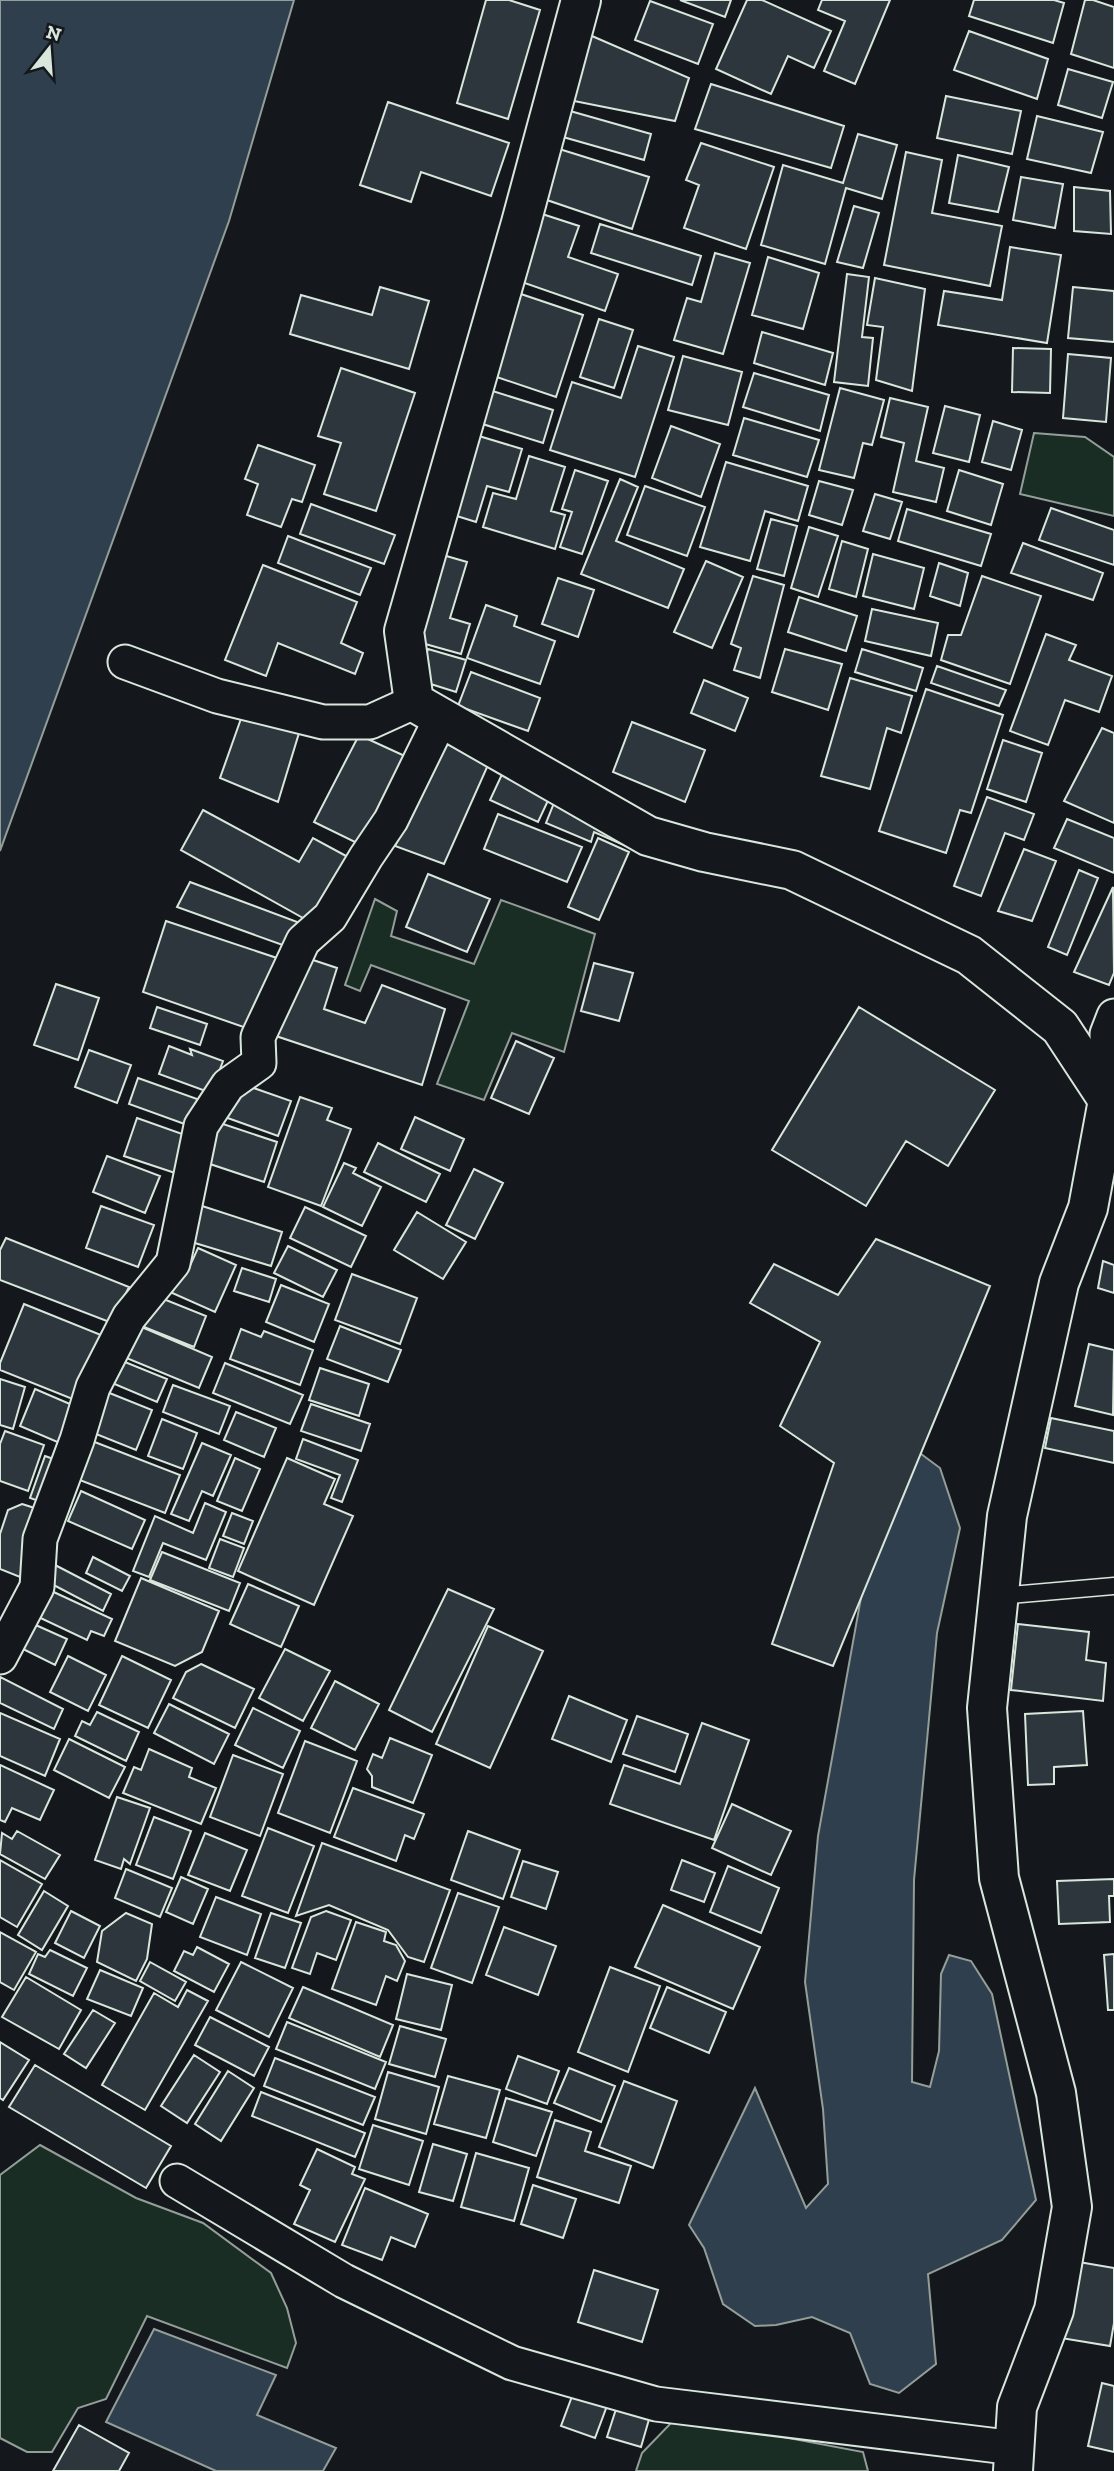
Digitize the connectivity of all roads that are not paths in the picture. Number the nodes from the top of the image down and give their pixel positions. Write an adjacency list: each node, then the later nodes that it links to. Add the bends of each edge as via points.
1 (581, 0): 3 (street, via 404,631)
2 (125, 662): 3 (street, via 217,696 323,722 370,722)
3 (427, 710): 5 (street, via 648,836 792,870 969,956 1060,1027); 8 (street, via 391,820 331,917 303,941 258,1037 258,1063 228,1085 201,1126 173,1263 129,1317 93,1387 40,1539 37,1587)
4 (1114, 1016): 5 (street, via 1107,1034)
5 (1108, 1100): 7 (street, via 1088,1208 1059,1283 1007,1516)
6 (1114, 1586): 7 (lane)
7 (999, 1596): 10 (street, via 987,1708 999,1878 1056,2093 1072,2207 1054,2310 1017,2407)
8 (0, 1657)
9 (177, 2181): 10 (street, via 344,2281 512,2363 656,2403)
10 (1014, 2459)

